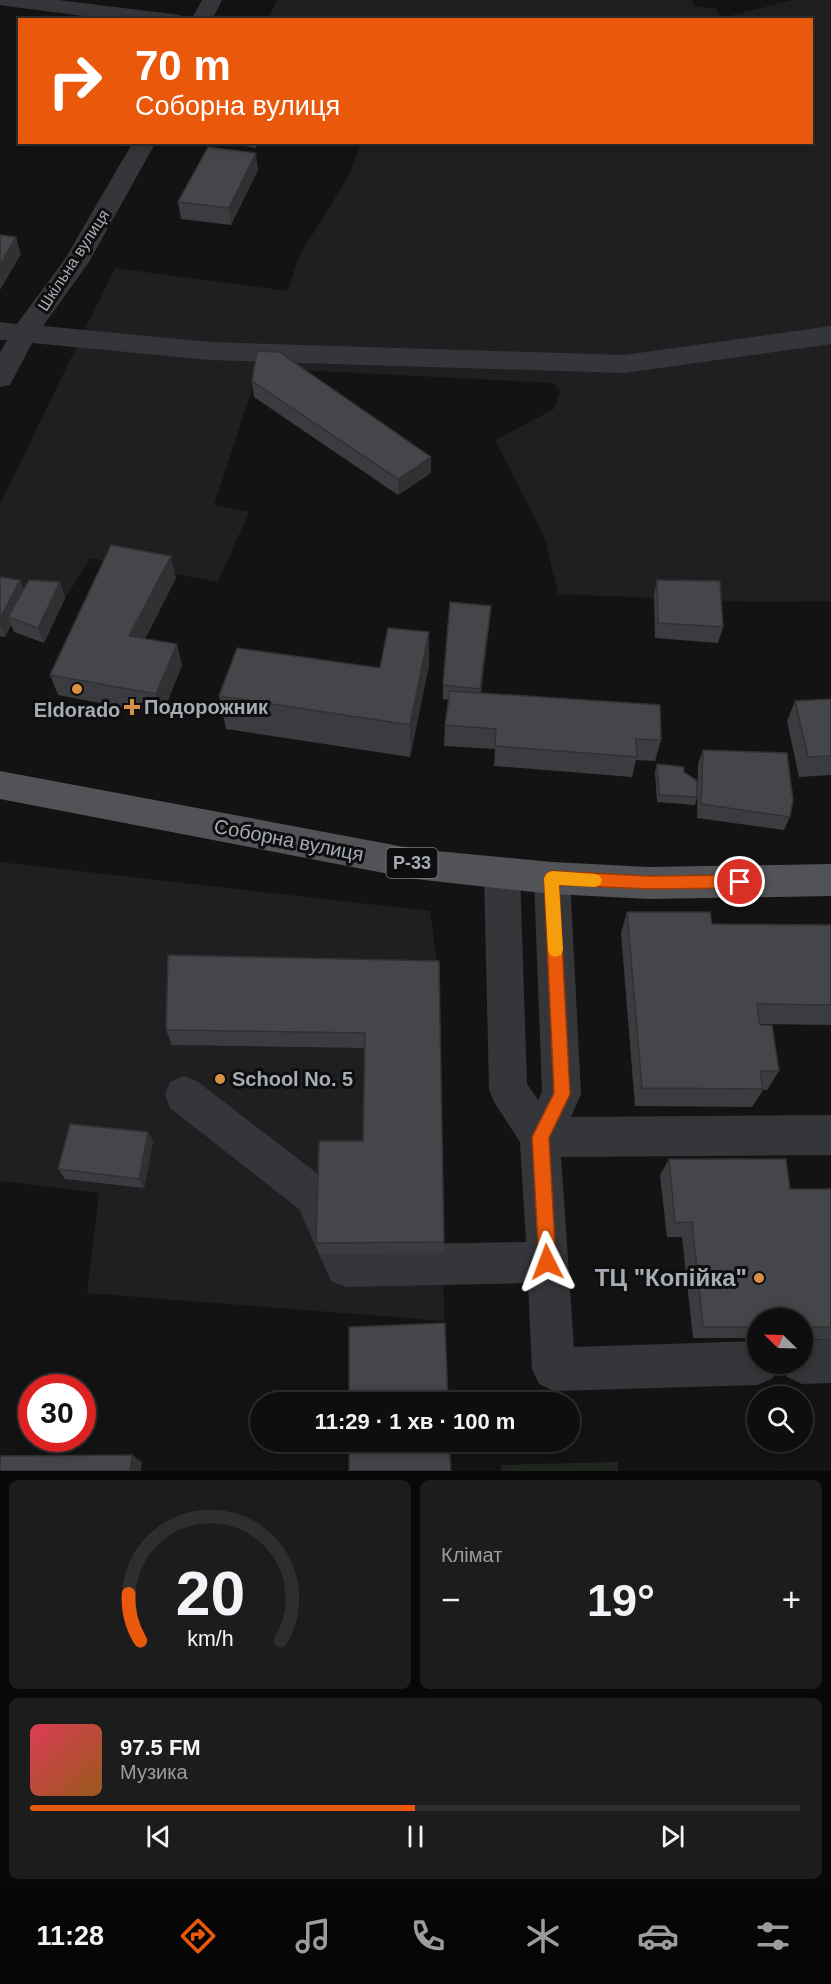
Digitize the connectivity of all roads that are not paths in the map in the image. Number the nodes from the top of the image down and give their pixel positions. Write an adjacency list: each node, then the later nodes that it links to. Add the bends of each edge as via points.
1 (6, 0): 3 (street)
2 (212, 0): 4 (street)
3 (155, 18)
4 (202, 18)
5 (144, 144): 6 (street, Шкільна вулиця, via 76,262)
6 (11, 333): 7 (street, via 210,351 624,364); 8 (street, Шкільна вулиця)
7 (831, 334)
8 (0, 378)
9 (0, 785): 10 (main road, Соборна вулиця / Р-33, via 415,864)
10 (502, 873): 11 (main road, Соборна вулиця / Р-33); 15 (street, via 508,1089)
11 (552, 878): 12 (main road, Соборна вулиця / Р-33, via 649,883); 15 (street, via 562,1094)
12 (831, 880)
13 (184, 1095): 16 (street, via 313,1195 346,1266)
14 (831, 1135): 15 (street)
15 (540, 1137): 16 (street)
16 (547, 1262): 19 (street, via 554,1369)
17 (831, 1361): 18 (street)
18 (813, 1362)
19 (747, 1363)

